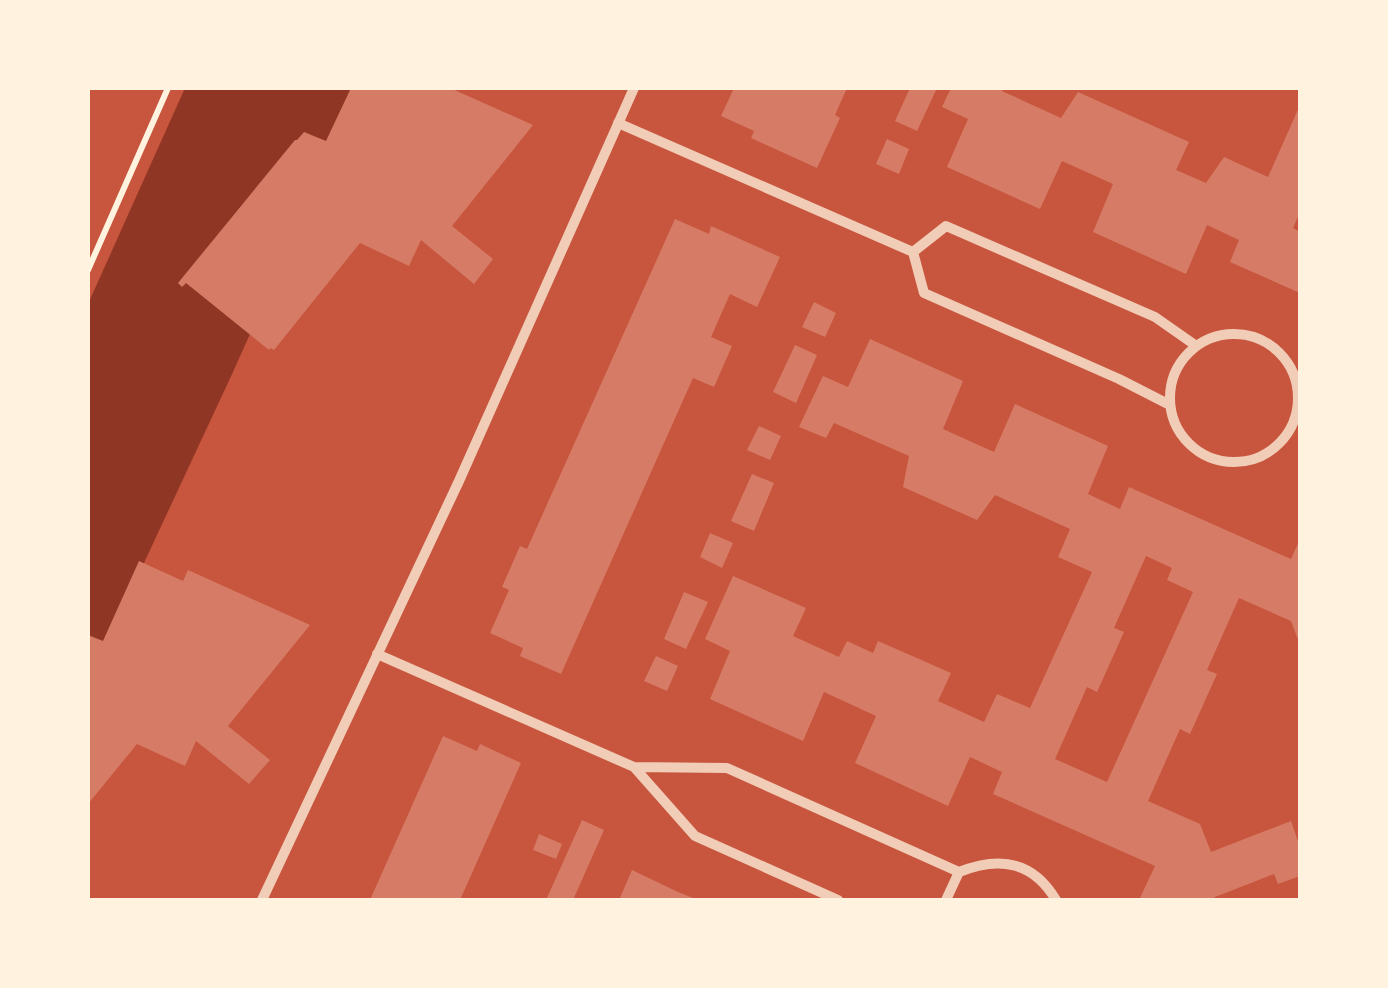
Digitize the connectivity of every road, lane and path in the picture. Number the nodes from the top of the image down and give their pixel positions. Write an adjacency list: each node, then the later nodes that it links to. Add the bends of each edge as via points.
1 (168, 88): 5 (path)
2 (634, 88): 3 (street)
3 (618, 123): 4 (street); 8 (street)
4 (913, 252): 6 (street, via 946,226 1155,317); 7 (street, via 924,293)
5 (88, 270)
6 (1195, 345): 7 (street); 7 (street, via 1232,333 1276,350 1296,384 1294,420 1271,450 1222,461 1185,441)
7 (1168, 404)
8 (377, 654): 9 (street); 11 (street)
9 (634, 767): 10 (street, via 727,768); 12 (street, via 695,836)
10 (959, 872): 13 (street); 14 (street, via 1001,862 1023,868)
11 (262, 900)
12 (838, 900)
13 (946, 900)
14 (1056, 900)

